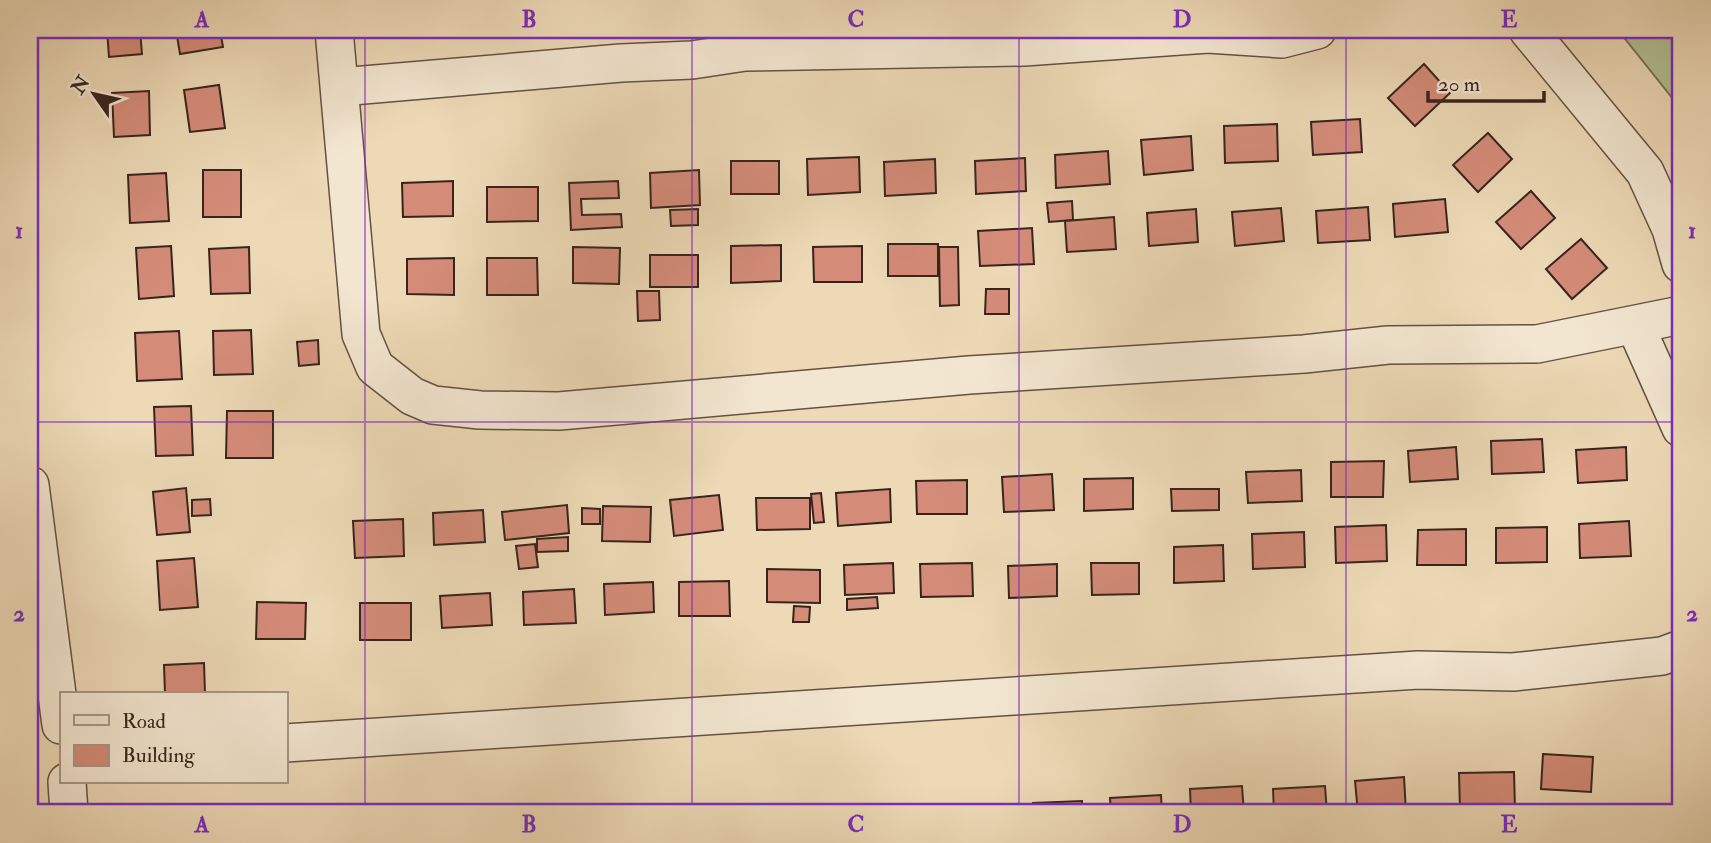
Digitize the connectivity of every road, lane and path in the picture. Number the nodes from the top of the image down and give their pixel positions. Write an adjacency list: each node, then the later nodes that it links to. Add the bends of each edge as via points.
1 (334, 30): 4 (street)
2 (1317, 30): 4 (street, via 1282,39 1208,33 1024,47 745,52)
3 (1528, 30): 5 (street, via 1645,172)
4 (340, 87): 7 (street, via 361,334 375,367 412,397 433,405 559,411 1388,345 1537,344)
5 (1681, 264)
6 (1681, 315): 7 (street)
7 (1635, 325): 8 (street)
8 (1681, 428)
9 (30, 485): 11 (street)
10 (1681, 649): 12 (street, via 1662,656 1514,672 1404,670)
11 (60, 717)
12 (287, 743)
13 (67, 784): 14 (street)
14 (69, 813)

